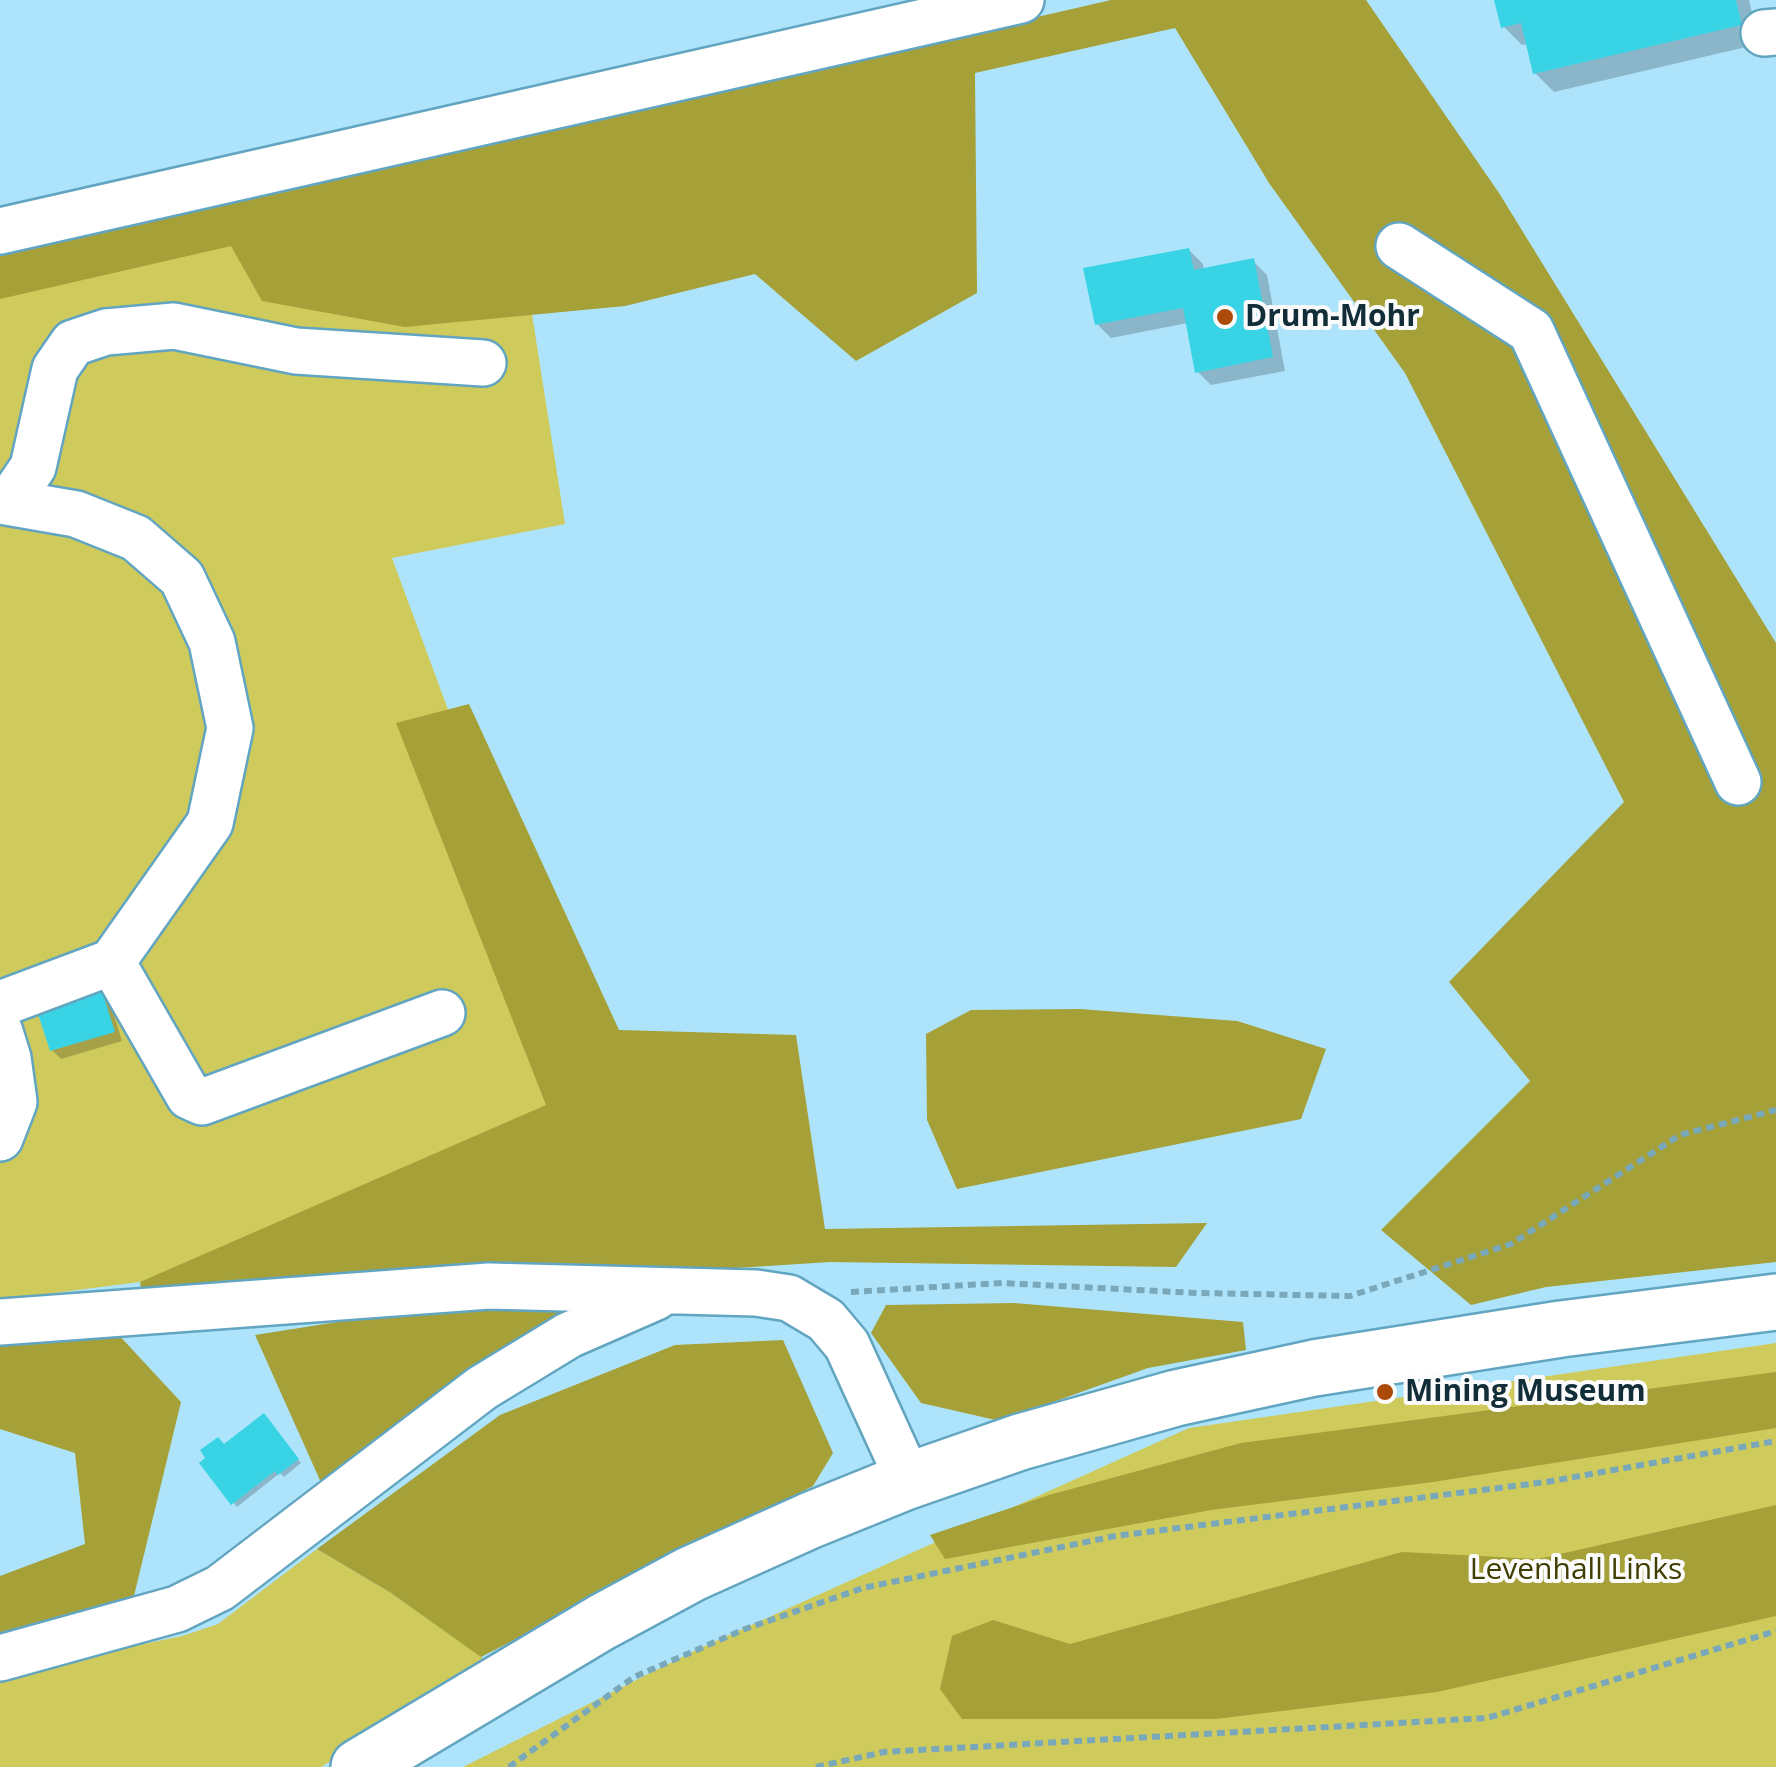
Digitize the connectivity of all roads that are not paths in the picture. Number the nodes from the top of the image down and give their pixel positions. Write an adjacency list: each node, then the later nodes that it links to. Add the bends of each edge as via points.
1 (1021, 0): 2 (street)
2 (0, 232)
3 (1398, 246): 6 (street, via 1531,331)
4 (483, 362): 5 (street, via 296,351 174,326 106,332 74,343 54,370 33,467)
5 (5, 501): 7 (street, via 76,514 136,538 182,578 212,642 230,728 210,823)
6 (1738, 782)
7 (112, 962): 8 (street); 9 (street, via 189,1096 202,1102)
8 (0, 1004)
9 (442, 1014)
10 (0, 1032): 11 (street, via 14,1102)
11 (0, 1138)
12 (665, 1293): 14 (street, via 490,1286); 15 (street, via 789,1298 826,1320 848,1345); 16 (street, via 570,1335 482,1388 220,1588 177,1608)
13 (1776, 1302): 15 (main road, via 1314,1368 1176,1398)
14 (0, 1322)
15 (906, 1482): 17 (main road, via 691,1574)
16 (0, 1658)
17 (359, 1767)

